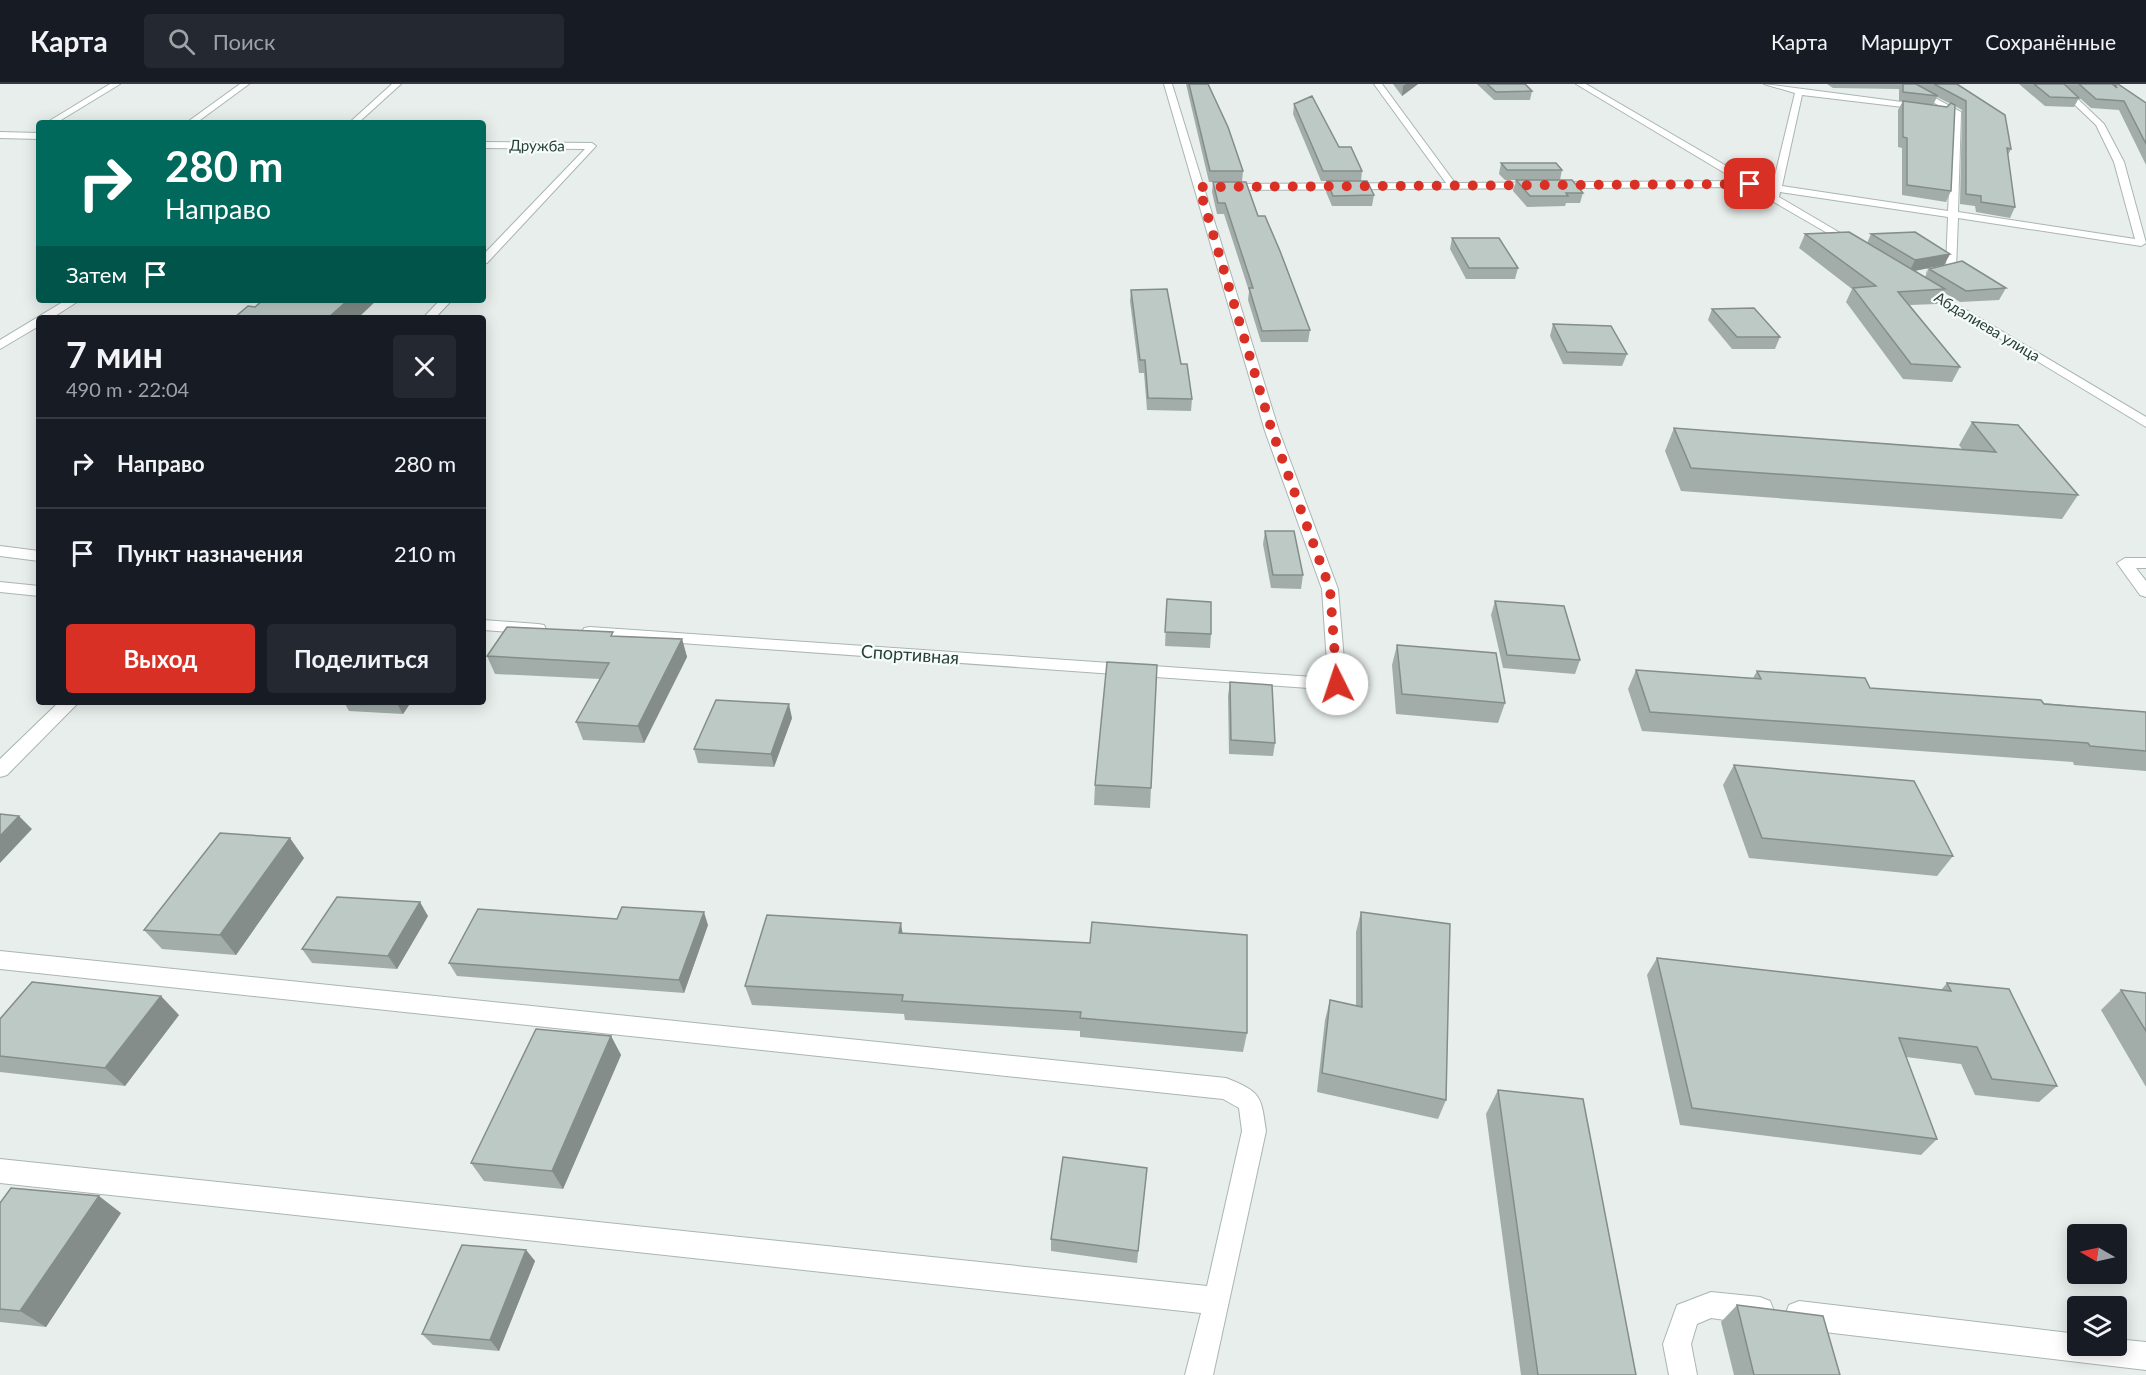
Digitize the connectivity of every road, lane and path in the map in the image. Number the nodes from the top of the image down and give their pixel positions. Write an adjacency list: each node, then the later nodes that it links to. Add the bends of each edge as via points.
1 (116, 84): 12 (street)
2 (245, 84): 13 (street)
3 (397, 84): 14 (street)
4 (1168, 84): 22 (street)
5 (1378, 84): 21 (street)
6 (1580, 84): 20 (street)
7 (1768, 84): 10 (street)
8 (1903, 84): 11 (street)
9 (2057, 84): 24 (street, via 2100,124 2119,162 2141,243)
10 (1799, 92): 11 (street); 23 (street)
11 (1957, 112): 24 (street)
12 (55, 120)
13 (194, 120)
14 (357, 120)
15 (36, 131): 17 (street)
16 (0, 135): 17 (street)
17 (28, 136): 18 (street)
18 (36, 136)
19 (486, 145): 26 (street, Дружба, via 592,146)
20 (1750, 184): 21 (street); 23 (street)
21 (1452, 185): 22 (street)
22 (1199, 187): 42 (street, Спортивная, via 1272,431 1330,589 1337,684)
23 (1775, 193): 24 (street); 25 (street)
24 (1953, 216): 33 (street, Абдалиева улица, via 1951,269 1907,278)
25 (1869, 255)
26 (486, 258)
27 (69, 303): 29 (street)
28 (443, 303): 30 (street)
29 (49, 315)
30 (432, 315)
31 (36, 323): 32 (street)
32 (0, 345)
33 (2146, 423)
34 (0, 551): 35 (street)
35 (36, 555)
36 (2146, 563): 39 (street, via 2125,563)
37 (0, 587): 38 (street)
38 (36, 591)
39 (2146, 592)
40 (486, 625): 41 (street)
41 (554, 630)
42 (578, 632)
43 (67, 705): 44 (street)
44 (0, 770)
45 (0, 960): 47 (street, via 1226,1089 1250,1102 1254,1131)
46 (0, 1171): 47 (street)
47 (1217, 1301): 49 (street)
48 (2146, 1356): 50 (street, via 1711,1305 1687,1315 1677,1344)
49 (1199, 1375)
50 (1683, 1375)

